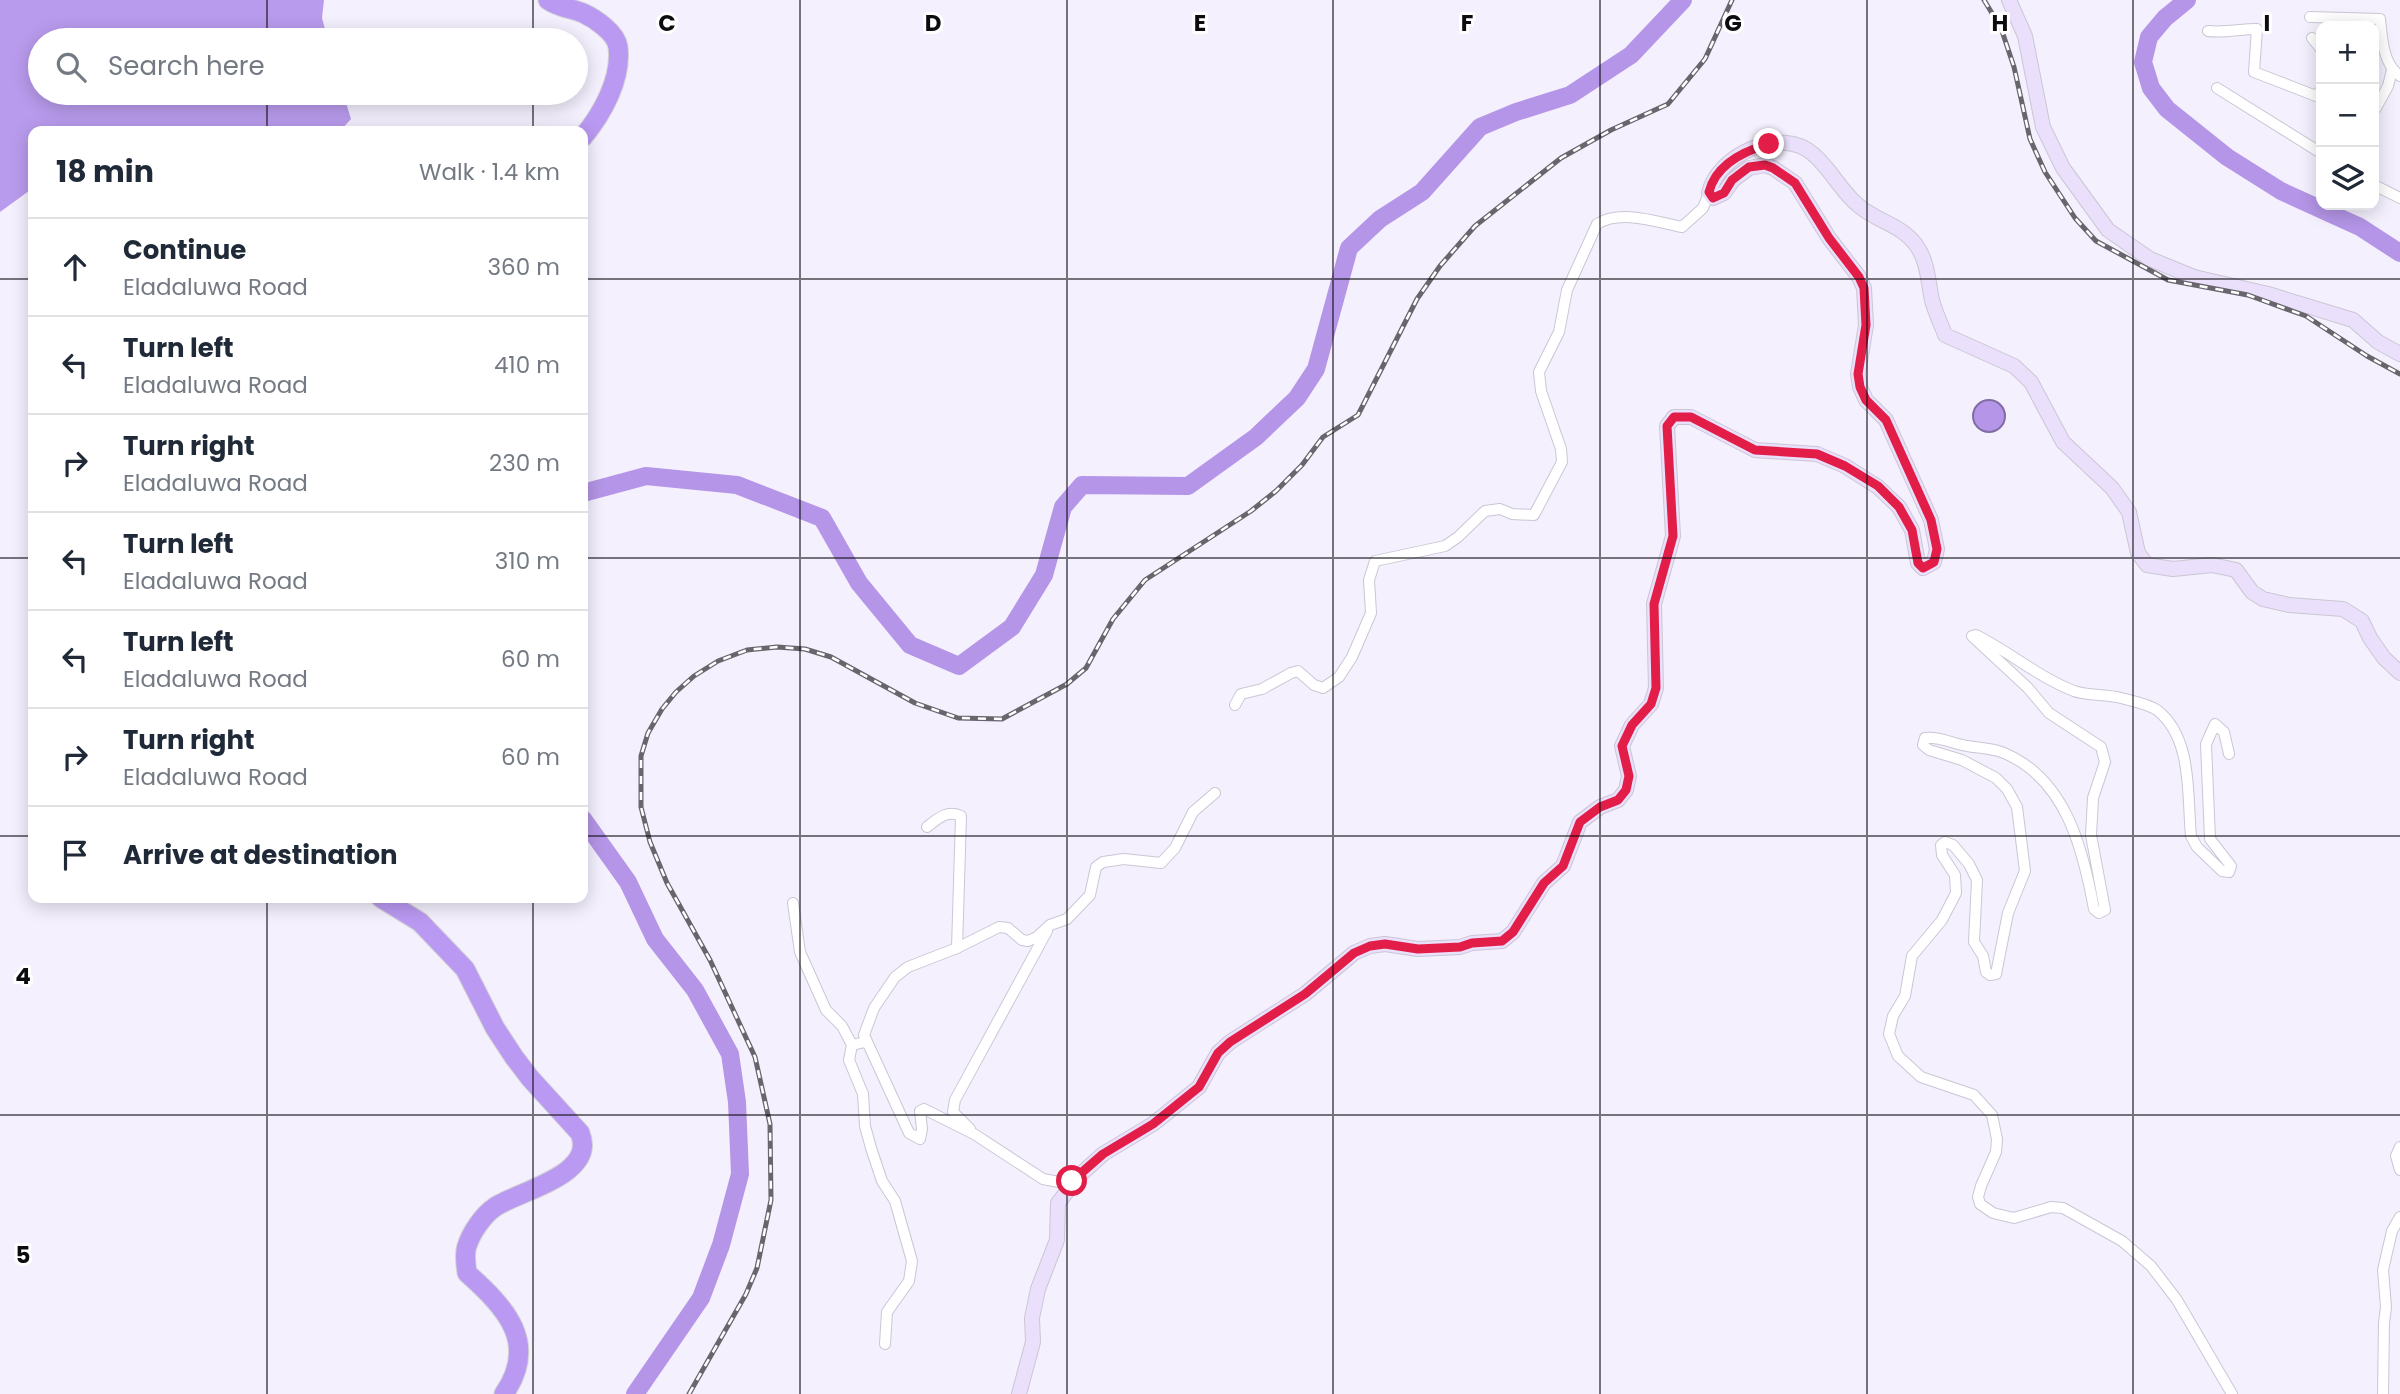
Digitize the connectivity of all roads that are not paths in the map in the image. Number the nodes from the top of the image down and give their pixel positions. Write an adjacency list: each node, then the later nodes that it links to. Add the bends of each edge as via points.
1 (548, 0): 11 (highway, via 584,13 608,30 618,45 612,87)
2 (2009, 0): 16 (street, via 2025,36 2043,127 2063,168 2108,230 2151,259 2194,277 2353,320)
3 (2310, 17): 7 (street, via 2380,19 2383,46)
4 (2208, 31): 9 (street, via 2256,29 2254,72)
5 (2312, 38): 6 (street)
6 (2316, 42)
7 (2396, 73): 10 (street)
8 (2217, 88): 12 (street)
9 (2316, 96)
10 (2379, 102)
11 (588, 130)
12 (2316, 150)
13 (2379, 188): 15 (street)
14 (1709, 192): 17 (street, via 1730,161 1749,149 1793,145 1812,152 1859,207 1914,242 1923,256 1945,335 2014,366 2031,383 2063,442 2112,488 2129,512 2138,553 2147,565 2173,569 2212,565 2236,570 2263,599 2343,609 2362,621 2384,658); 18 (street, via 1703,208 1682,227 1634,217 1597,225 1567,290 1559,332 1539,372 1562,462 1534,515 1485,511 1445,546 1375,561 1369,580 1371,613 1339,677 1322,688 1298,671 1241,694); 31 (street, via 1713,198 1724,193 1749,167 1773,168 1795,183 1859,277 1866,325 1860,387 1886,420 1931,520 1937,549 1934,562 1923,568 1918,563 1912,530 1899,507 1878,486 1845,466 1817,454 1755,450 1691,417 1674,417 1667,426 1673,536 1654,604 1656,688 1651,704 1632,725 1622,746 1629,776 1626,790 1618,800 1580,822 1563,866 1544,883 1513,932 1502,941 1418,949 1385,944 1354,953 1305,994 1230,1042 1218,1053 1199,1087)
15 (2400, 198)
16 (2400, 354)
17 (2400, 673)
18 (1235, 705)
19 (2229, 754): 36 (street, via 2224,732 2215,724 2206,744 2210,839 2231,866 2229,872 2222,871 2191,836 2183,753 2174,730 2156,709 2118,697 2076,692 1985,639 1972,636 2049,713 2101,747 2105,762 2093,798 2091,835 2105,910 2099,913 2094,909 2085,861 2064,809 2032,769 2002,752 1925,738 1923,745 1929,750 1962,760 2007,789 2017,807 2025,871 2008,913 1996,974 1990,975 1974,942 1977,880 1953,845 1941,845 1955,875 1956,893 1942,920 1912,956 1905,996 1889,1034 1898,1056 1921,1077 1974,1095 1992,1115 1996,1152 1981,1186 1980,1204 2014,1218 2063,1208 2122,1241 2151,1266 2177,1300)
20 (1214, 793): 24 (street, via 1193,812 1175,848 1161,863 1103,862 1096,867 1090,895 1067,919)
21 (927, 827): 25 (street, via 942,815 961,816)
22 (389, 903): 34 (highway, via 421,922 465,970 514,1057 582,1138 582,1153 572,1168 492,1208 466,1248 467,1273 511,1321 521,1350)
23 (793, 903): 27 (street, via 800,952 826,1010)
24 (1050, 925): 25 (street, via 1028,941 999,927); 28 (street, via 955,1100 953,1112)
25 (957, 948): 26 (street, via 908,967 895,977 874,1008)
26 (865, 1042): 27 (street); 28 (street, via 909,1133 919,1139 919,1111 924,1108)
27 (852, 1045): 33 (street, via 849,1060 863,1094 871,1148 882,1181 895,1201 912,1261 909,1281 887,1312)
28 (974, 1134): 31 (street, via 1043,1179 1063,1183)
29 (2400, 1147): 30 (street, via 2396,1156)
30 (2400, 1170)
31 (1080, 1175): 35 (street, via 1058,1203 1057,1240 1038,1289 1032,1318 1034,1342)
32 (2400, 1217): 37 (street, via 2383,1269)
33 (885, 1345)
34 (504, 1394)
35 (1019, 1394)
36 (2232, 1394)
37 (2383, 1394)

